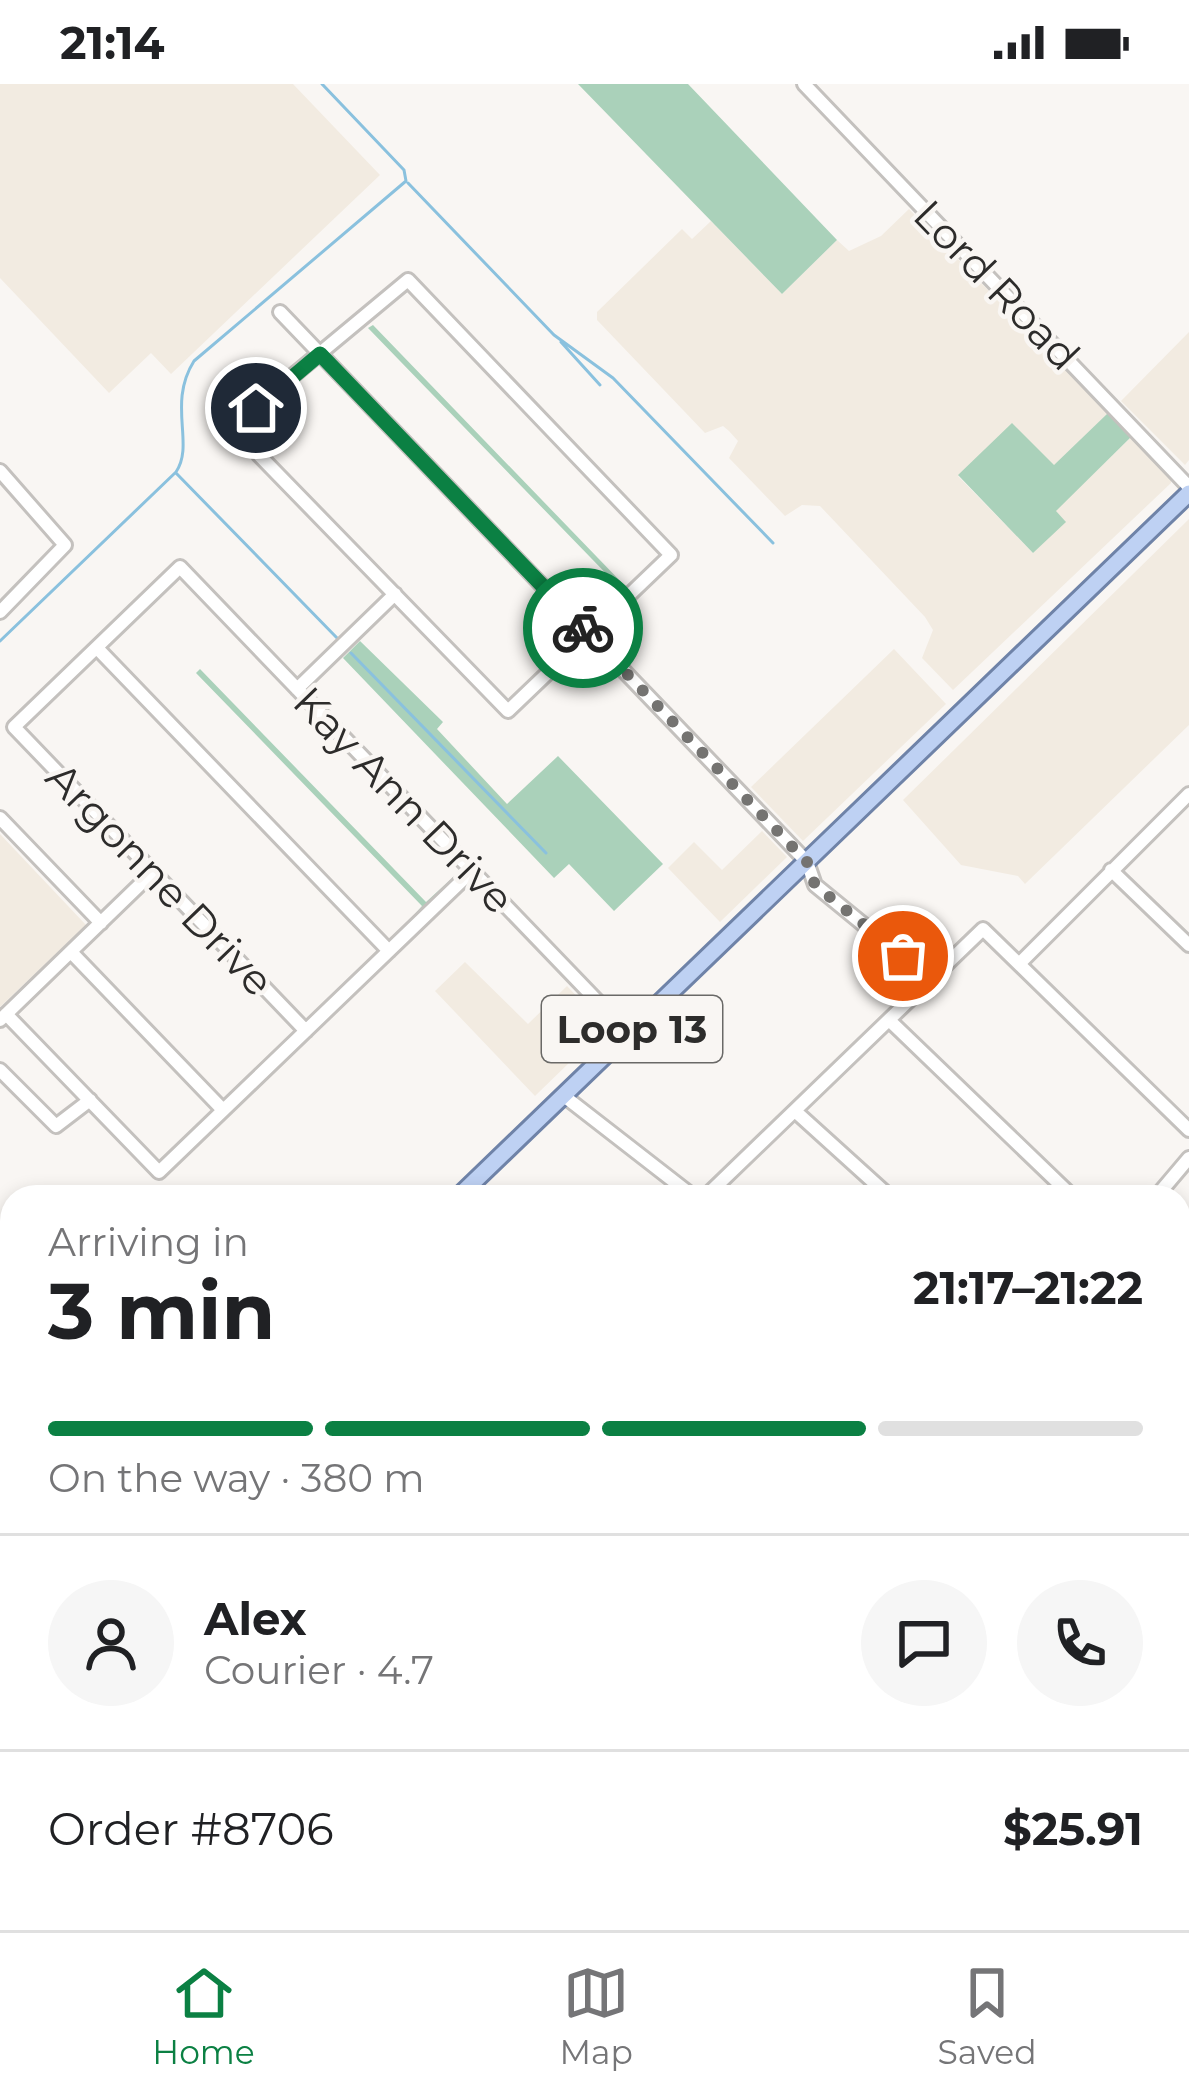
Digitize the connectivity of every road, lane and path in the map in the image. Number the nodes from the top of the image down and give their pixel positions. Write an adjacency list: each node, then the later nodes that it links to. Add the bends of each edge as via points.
1 (804, 84): 5 (street, Lord Road)
2 (280, 312): 3 (street)
3 (320, 354): 6 (street, via 266,398 250,426 259,455); 8 (street); 8 (street, via 408,280 670,555)
4 (0, 472): 7 (street, via 65,545)
5 (1189, 490): 13 (main road, Loop 13)
6 (395, 594): 8 (street, via 508,711); 10 (street)
7 (0, 612)
8 (588, 634): 13 (street)
9 (97, 648): 10 (street, Kay Ann Drive, via 180,568); 16 (street, Argonne Drive, via 14,728); 19 (street)
10 (297, 689): 15 (street, Kay Ann Drive)
11 (1189, 794): 14 (street)
12 (0, 818): 17 (street)
13 (807, 862): 22 (street, via 815,885); 26 (main road, Loop 13)
14 (1112, 870): 18 (street); 21 (street)
15 (472, 871): 19 (street); 26 (street, Kay Ann Drive)
16 (153, 872): 17 (street); 25 (street, Argonne Drive)
17 (101, 922): 20 (street)
18 (1189, 945)
19 (388, 951): 25 (street)
20 (71, 952): 23 (street); 30 (street)
21 (1021, 962): 22 (street, via 982,929); 32 (street)
22 (930, 979): 24 (street)
23 (3, 1017): 29 (street)
24 (889, 1020): 31 (street); 38 (street)
25 (306, 1030): 30 (street)
26 (628, 1033): 28 (main road, Loop 13)
27 (0, 1070): 29 (street, via 56,1126)
28 (564, 1096): 34 (main road, Loop 13); 35 (street)
29 (90, 1100): 30 (street, via 159,1172)
30 (223, 1110)
31 (795, 1111): 36 (street); 37 (street)
32 (1189, 1130)
33 (1189, 1158): 39 (street)
34 (471, 1185)
35 (679, 1185)
36 (718, 1185)
37 (877, 1185)
38 (1061, 1185)
39 (1166, 1185)

